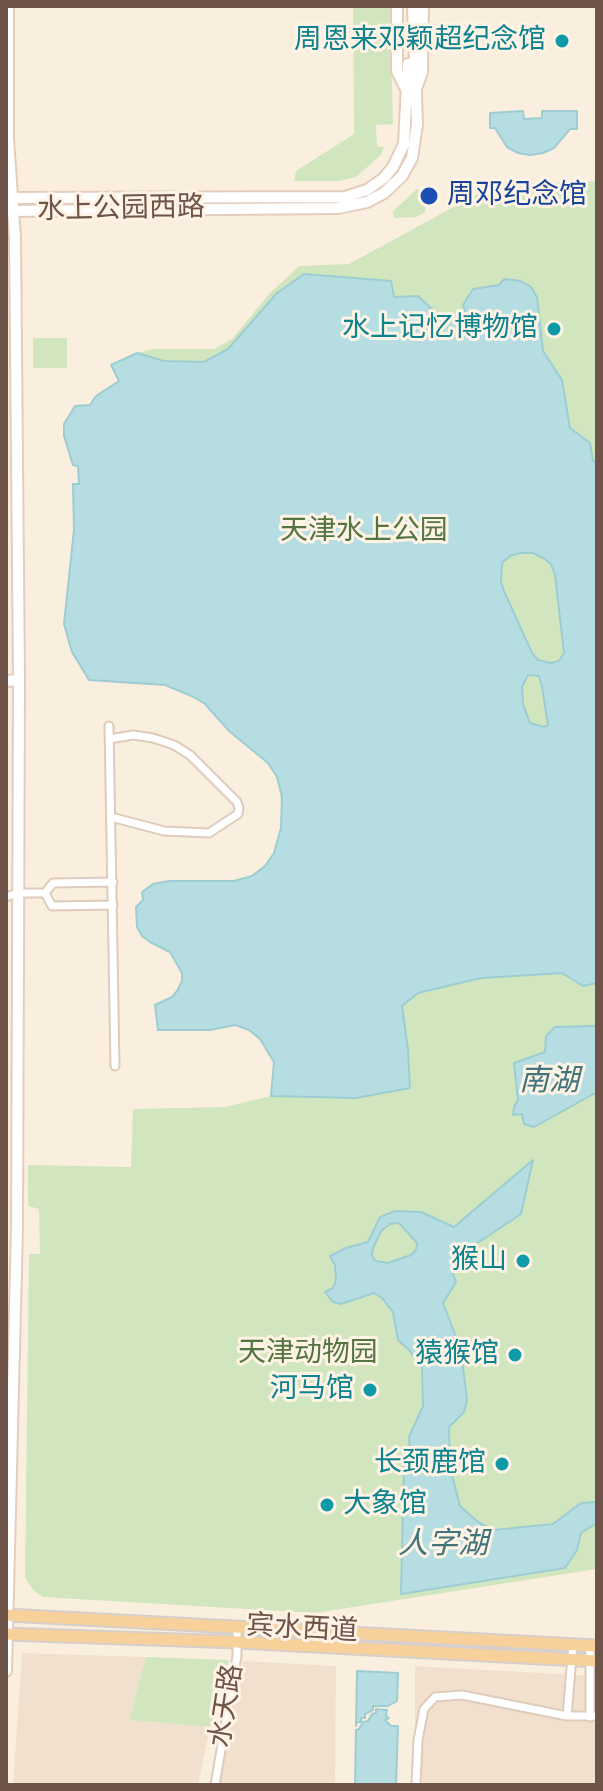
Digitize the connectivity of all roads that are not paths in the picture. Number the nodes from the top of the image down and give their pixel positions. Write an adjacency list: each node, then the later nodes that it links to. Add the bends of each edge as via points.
1 (8, 6): 7 (main road)
2 (397, 6): 6 (main road, via 397,71)
3 (407, 6): 6 (main road, 水上公园西路)
4 (413, 6): 6 (main road, 水上公园西路)
5 (423, 6): 6 (main road, via 422,72)
6 (411, 88): 7 (main road, 水上公园西路, via 400,155 384,178 345,197); 8 (main road, 水上公园西路, via 416,139 409,165 384,193 359,205)
7 (9, 198): 8 (main road)
8 (10, 211): 10 (main road, 水上公园西路)
9 (6, 681): 10 (main road)
10 (19, 685): 11 (main road); 16 (main road, 水上公园西路)
11 (6, 689)
12 (109, 726): 13 (street)
13 (109, 739): 14 (street); 14 (street, via 133,735 174,745 239,808 223,827 209,833 164,831)
14 (111, 817): 15 (street)
15 (113, 882): 17 (street, via 53,883); 19 (street)
16 (18, 893): 17 (street); 18 (street); 21 (main road, 水上公园西路)
17 (45, 893): 19 (street, via 52,906)
18 (6, 897)
19 (113, 905): 20 (street)
20 (115, 1066)
21 (7, 1615): 22 (main road, 宾水西道); 23 (main road, 水上公园西路)
22 (237, 1626): 24 (street, 水天路); 25 (main road, 宾水西道)
23 (7, 1634): 24 (main road, 宾水西道); 29 (main road, 水上公园西路)
24 (237, 1642): 27 (main road, 宾水西道); 32 (street, 水天路)
25 (573, 1645): 26 (main road, 宾水西道); 27 (street)
26 (594, 1646): 28 (street)
27 (572, 1660): 28 (main road, 宾水西道); 30 (street)
28 (594, 1661): 31 (street)
29 (6, 1671)
30 (567, 1716): 31 (street); 33 (street, via 462,1695 435,1697 424,1709)
31 (593, 1717)
32 (215, 1785)
33 (416, 1785)

